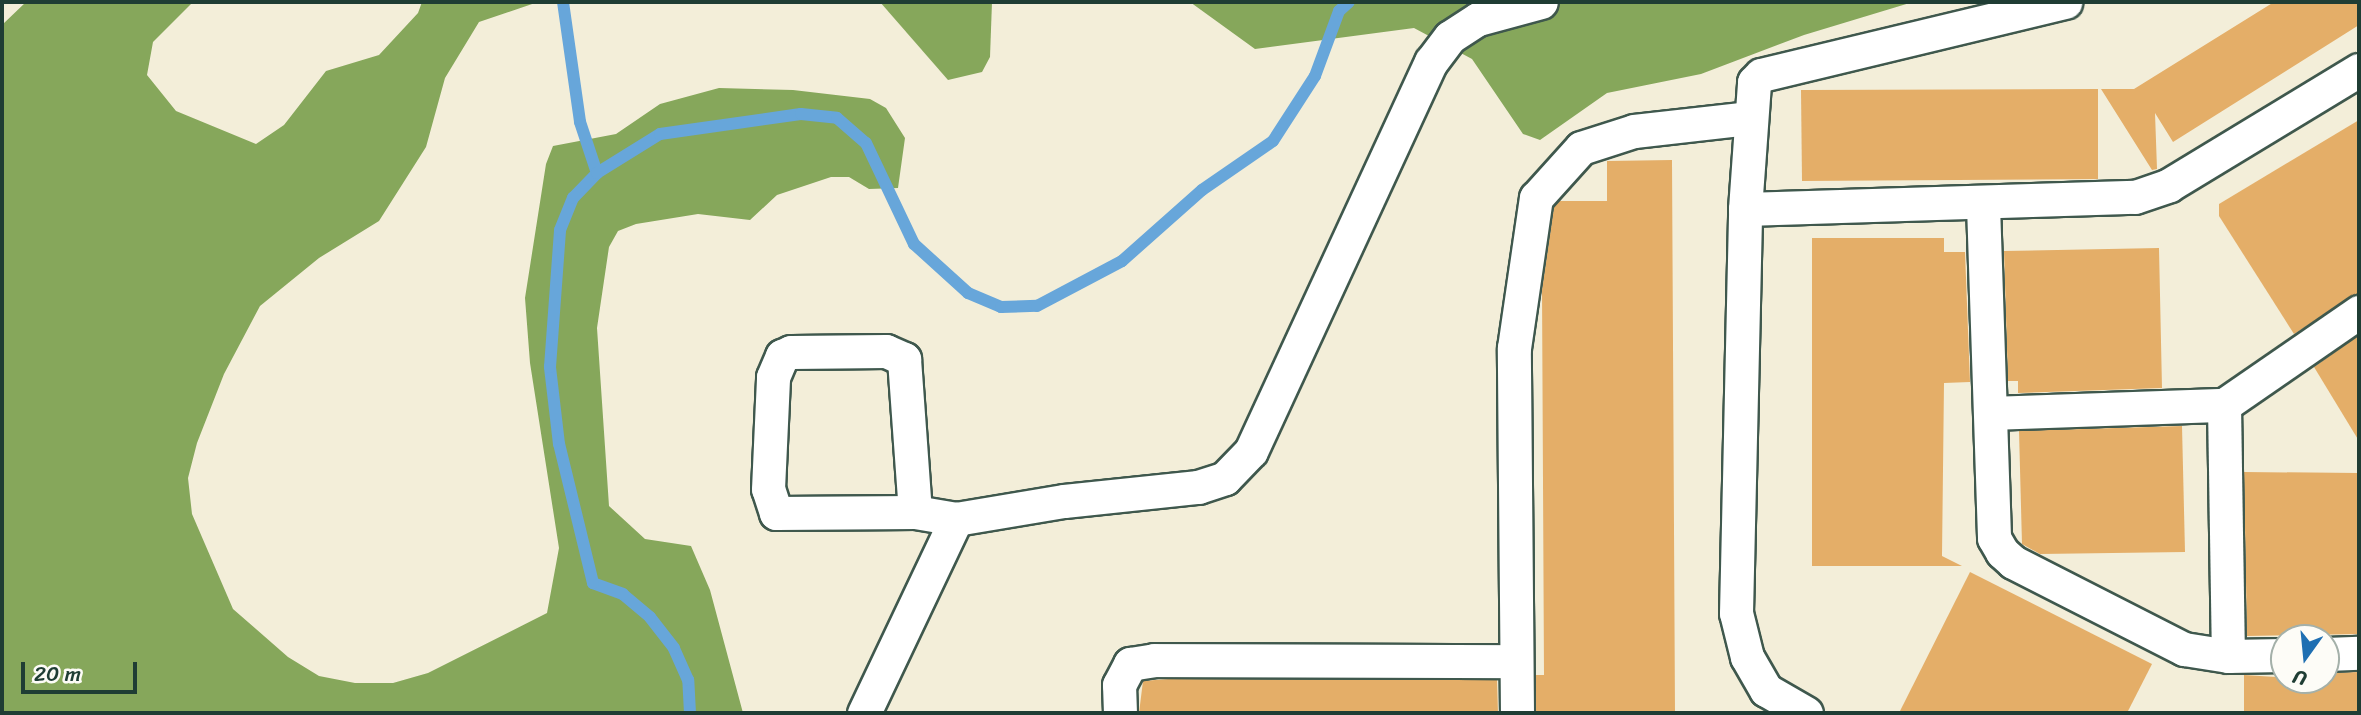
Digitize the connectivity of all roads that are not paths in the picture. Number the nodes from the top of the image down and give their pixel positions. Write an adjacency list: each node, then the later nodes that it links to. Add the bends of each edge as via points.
1 (1541, 2): 11 (street, via 1478,19 1450,37 1431,62 1251,451 1225,478 1198,487 1064,501)
2 (2065, 2): 4 (street, via 1761,75 1754,82)
3 (2359, 70): 5 (street, via 2169,185 2135,197)
4 (1750, 118): 6 (street); 16 (street, via 1634,131 1581,148 1536,198 1514,348)
5 (1983, 205): 6 (street); 9 (street)
6 (1745, 209): 20 (street, via 1736,613 1747,657 1766,690)
7 (2359, 312): 8 (street)
8 (2224, 405): 9 (street); 15 (street)
9 (1992, 413): 15 (street, via 1994,538 2002,552 2153,636 2184,649)
10 (915, 512): 10 (street, via 776,513 770,503 768,475 773,377 782,356 791,352 886,351 904,359); 11 (street)
11 (956, 519): 17 (street)
12 (2359, 653): 13 (street)
13 (2340, 654)
14 (2270, 655): 15 (street)
15 (2228, 656)
16 (1516, 661): 18 (street, via 1154,660 1130,664 1119,685); 19 (street)
17 (864, 713)
18 (1120, 713)
19 (1517, 713)
20 (1806, 713)

